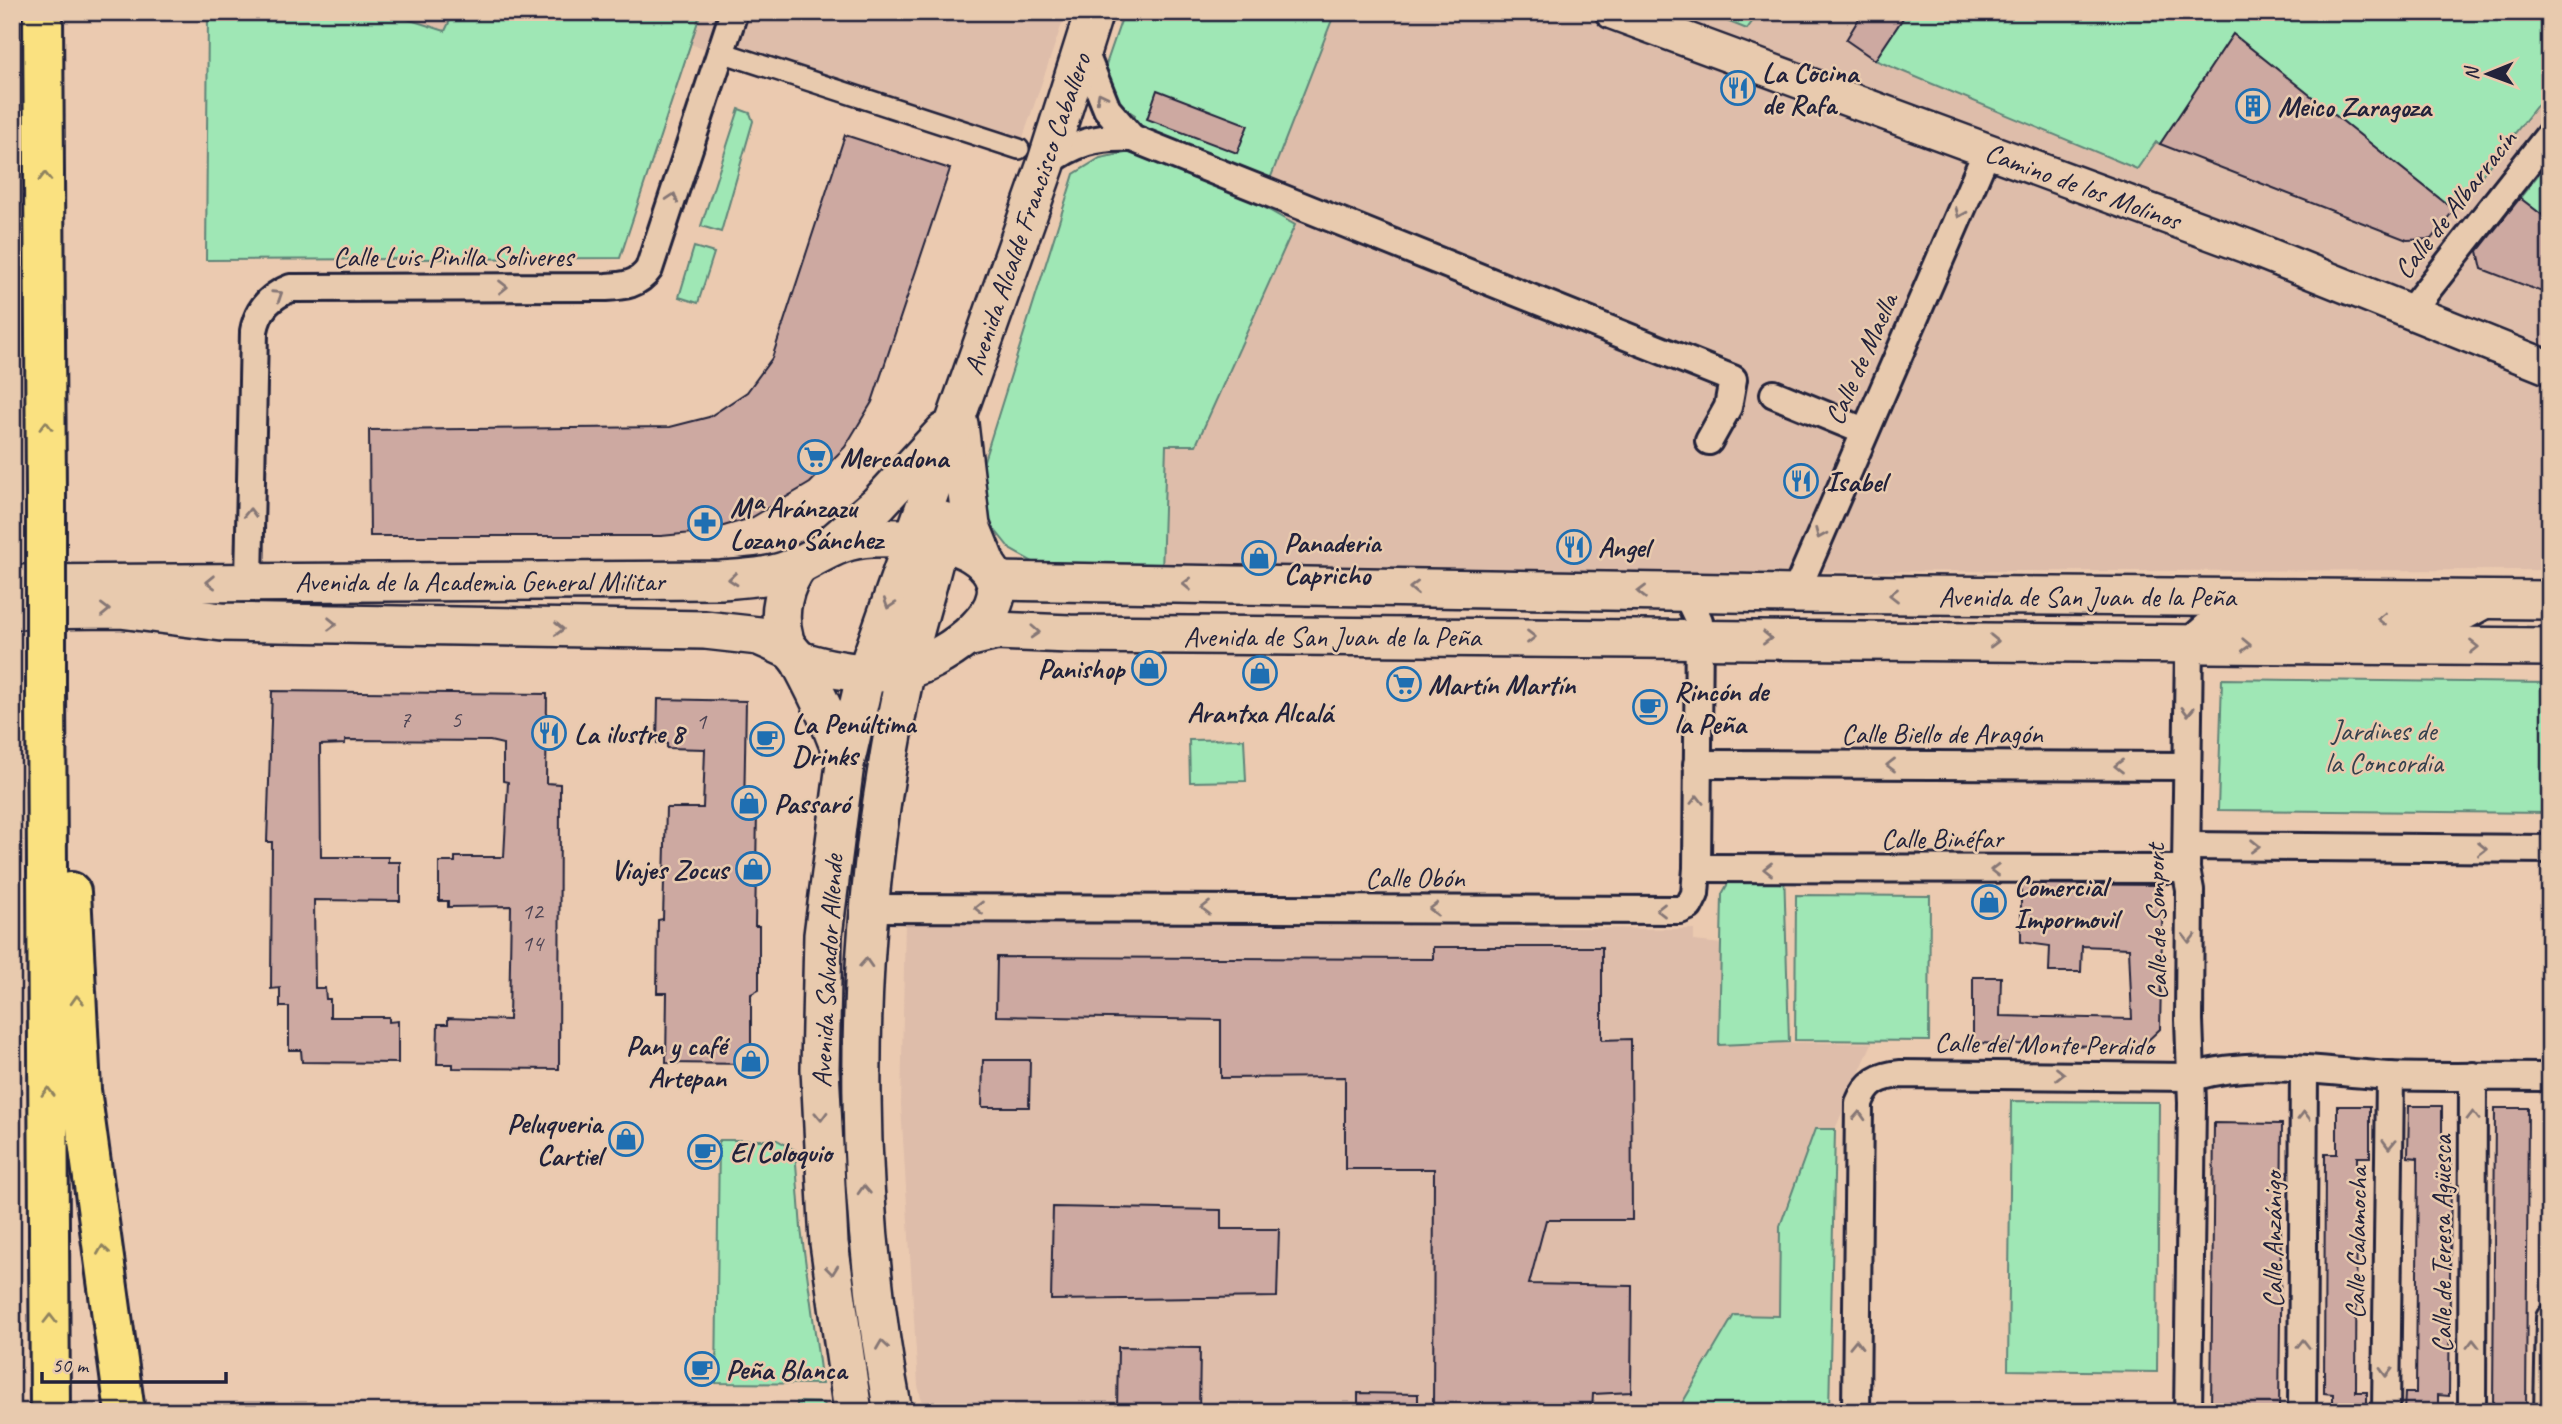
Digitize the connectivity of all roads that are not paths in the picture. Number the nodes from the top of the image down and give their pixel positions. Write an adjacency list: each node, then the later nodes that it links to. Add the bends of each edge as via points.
1 (43, 12): 34 (highway, one-way to 1, bridge)
2 (734, 12): 6 (street, Calle Luis Pinilla Soliveres)
3 (1094, 12): 5 (main road, Avenida Alcalde Francisco Caballero)
4 (1612, 12): 9 (street, Camino de los Molinos)
5 (1083, 49): 8 (street, one-way to 5, via 1107,109); 10 (main road, Avenida Alcalde Francisco Caballero)
6 (721, 52): 10 (street); 20 (street, Calle Luis Pinilla Soliveres, one-way to 6, via 254,331 261,309 279,292 291,288 633,284 649,269)
7 (2550, 134): 11 (street, Calle de Albarracín)
8 (1132, 138): 10 (street, via 1079,143); 16 (street, via 1733,379 1728,407)
9 (1987, 151): 11 (street, Camino de los Molinos, via 2246,246); 15 (street, Calle de Maella, one-way to 15)
10 (1033, 156): 14 (main road, Avenida Alcalde Francisco Caballero)
11 (2409, 313): 12 (street, Camino de los Molinos)
12 (2550, 369)
13 (1774, 394): 15 (street)
14 (958, 416): 17 (main road, Avenida Alcalde Francisco Caballero); 18 (main road, Avenida Alcalde Francisco Caballero, via 878,504); 19 (main road, Avenida Alcalde Francisco Caballero, via 971,526)
15 (1864, 431): 23 (street, Calle de Maella, one-way to 23)
16 (1709, 441)
17 (925, 541): 18 (main road, Avenida de la Academia General Militar, via 863,538); 19 (main road, Avenida de San Juan de la Peña, via 970,553); 32 (main road, Avenida Alcalde Francisco Caballero); 33 (main road, Avenida Salvador Allende, one-way to 33)
18 (814, 556): 20 (main road, Avenida de la Academia General Militar, one-way to 20, via 771,574 721,580); 31 (main road, via 791,576 783,604 782,628)
19 (990, 572): 22 (main road, Avenida de San Juan de la Peña, one-way to 19); 27 (main road, Avenida de San Juan de la Peña, via 994,597 985,618)
20 (249, 582): 21 (main road, Avenida de la Academia General Militar, one-way to 21)
21 (12, 584)
22 (1680, 592): 23 (main road, Avenida de San Juan de la Peña); 28 (street, via 1696,610)
23 (1795, 594): 24 (main road, Avenida de San Juan de la Peña, one-way to 23)
24 (2494, 598): 25 (main road, Avenida de San Juan de la Peña); 29 (street, Avenida de San Juan de la Peña, one-way to 29, via 2465,616 2448,620 2235,619 2207,626)
25 (2550, 600)
26 (12, 610): 31 (main road, Avenida de la Academia General Militar, one-way to 31, via 120,609 222,622 705,630 759,636)
27 (967, 638): 28 (main road, Avenida de San Juan de la Peña, one-way to 28, via 1009,631); 32 (main road, Avenida de San Juan de la Peña, via 937,658)
28 (1699, 638): 29 (main road, Avenida de San Juan de la Peña, one-way to 29); 36 (street, Calle Obón)
29 (2189, 642): 30 (main road, Avenida de San Juan de la Peña, one-way to 30); 37 (street, Calle de Somport, one-way to 37)
30 (2550, 647)
31 (793, 655): 33 (main road, Avenida de la Academia General Militar, via 831,669); 35 (main road, via 828,719)
32 (907, 669): 33 (main road, Avenida de San Juan de la Peña); 41 (main road, Avenida Salvador Allende, via 887,771)
33 (866, 673): 35 (main road, Avenida Salvador Allende)
34 (47, 748): 48 (highway, one-way to 34); 49 (highway, one-way to 34, via 81,1090 71,892)
35 (845, 764): 50 (main road, Avenida Salvador Allende, one-way to 50, via 823,935 820,1069 828,1230)
36 (1698, 764): 37 (street, Calle Biello de Aragón, one-way to 36); 40 (street, Calle Obón, one-way to 36)
37 (2187, 766): 39 (street, Calle de Somport)
38 (2550, 849): 39 (street, one-way to 38)
39 (2186, 857): 40 (street, Calle Binéfar, one-way to 40); 45 (street, Calle de Somport, one-way to 45)
40 (1697, 868): 41 (street, Calle Obón, one-way to 41, via 1694,901 1680,910)
41 (870, 908): 51 (main road, Avenida Salvador Allende, one-way to 41, via 873,1286 863,1167 863,1010)
42 (2304, 1069): 43 (street, Calle del Monte Perdido); 45 (street, Calle del Monte Perdido, via 2218,1069); 54 (street, Calle Anzánigo, one-way to 42)
43 (2390, 1076): 44 (street, Calle del Monte Perdido); 55 (street, Calle Calamocha, one-way to 55)
44 (2473, 1076): 46 (street, Calle del Monte Perdido); 56 (street, Calle de Teresa Agüesca, one-way to 44)
45 (2192, 1077): 52 (street, Calle del Monte Perdido, one-way to 45, via 1859,1103 1874,1080 1901,1074); 53 (street, Calle de Somport)
46 (2550, 1077)
47 (2550, 1318): 57 (street)
48 (50, 1412)
49 (125, 1412)
50 (853, 1412)
51 (893, 1412)
52 (1856, 1412)
53 (2189, 1412)
54 (2302, 1412)
55 (2386, 1412)
56 (2472, 1412)
57 (2548, 1412)

